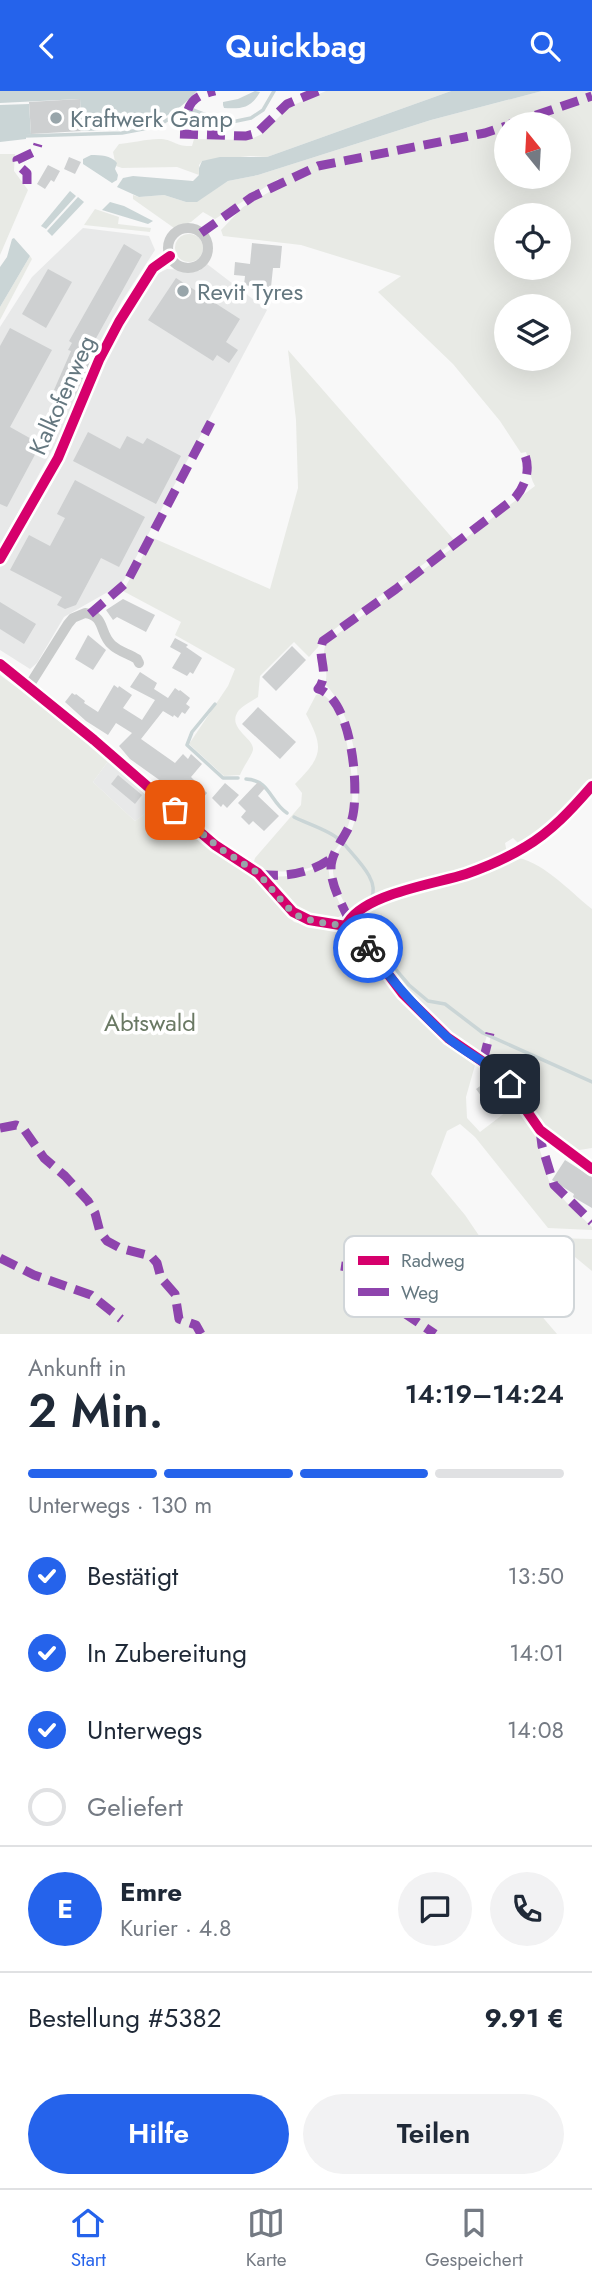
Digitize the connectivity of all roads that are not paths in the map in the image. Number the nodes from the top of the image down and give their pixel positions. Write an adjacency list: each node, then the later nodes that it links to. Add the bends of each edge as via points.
1 (170, 256): 2 (street, Kalkofenweg, via 153,268 119,322 58,458)
2 (0, 559)
3 (139, 663): 5 (street, via 109,643 101,621 85,613 68,624)
4 (0, 664): 5 (street)
5 (29, 686): 7 (street, via 206,838 258,873 293,912 309,920)
6 (592, 786): 7 (street, via 562,819 524,848 468,873 391,895 365,907)
7 (346, 926): 8 (street, via 403,994 448,1038 501,1074 540,1130)
8 (592, 1169)

